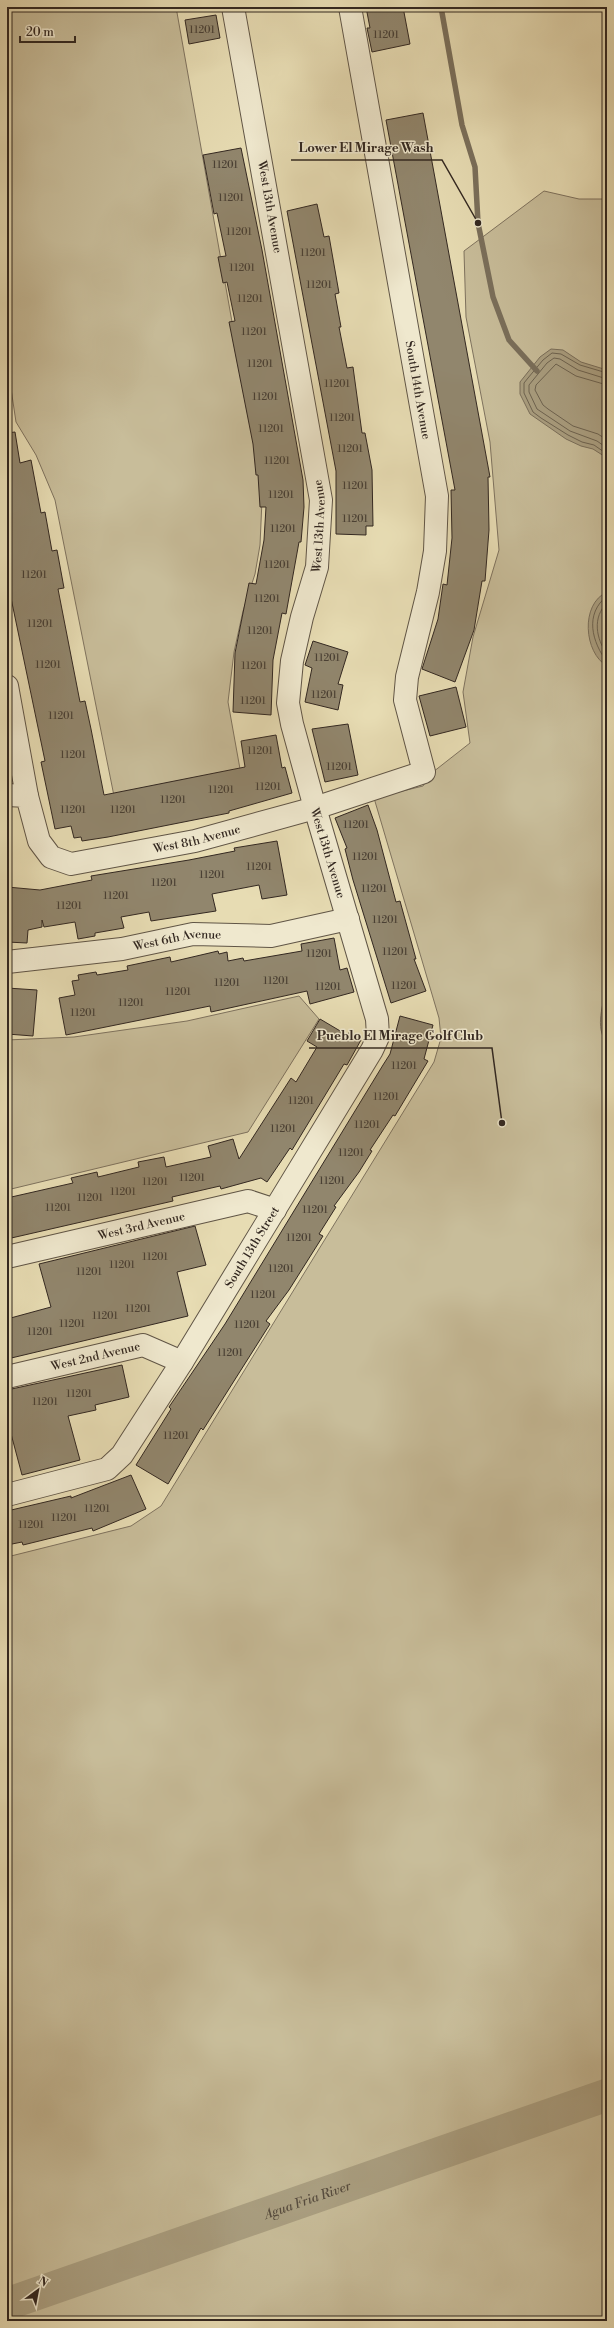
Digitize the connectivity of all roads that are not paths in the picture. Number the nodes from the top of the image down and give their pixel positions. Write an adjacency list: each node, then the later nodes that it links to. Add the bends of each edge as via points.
1 (233, 7): 6 (street, West 13th Avenue, via 322,500 317,567 294,653 288,703)
2 (350, 7): 4 (street, South 14th Avenue, via 437,496 434,551 428,592 407,677 405,700)
3 (7, 686): 5 (street, West 8th Avenue)
4 (424, 772): 6 (street, West 8th Avenue)
5 (17, 795): 6 (street, West 8th Avenue, via 39,841 51,857 71,864 195,841)
6 (315, 808): 7 (street, West 13th Avenue)
7 (348, 919): 8 (street, West 6th Avenue, via 270,936 193,934 122,949); 9 (street, West 13th Avenue, via 377,1019)
8 (7, 962)
9 (378, 1037): 10 (street, South 13th Street)
10 (275, 1210): 11 (street, West 3rd Avenue, via 248,1201); 12 (street, South 13th Street)
11 (7, 1257)
12 (182, 1362): 13 (street, West 2nd Avenue, via 143,1345); 14 (street, South 13th Street, via 122,1455 107,1469)
13 (7, 1377)
14 (7, 1495)

